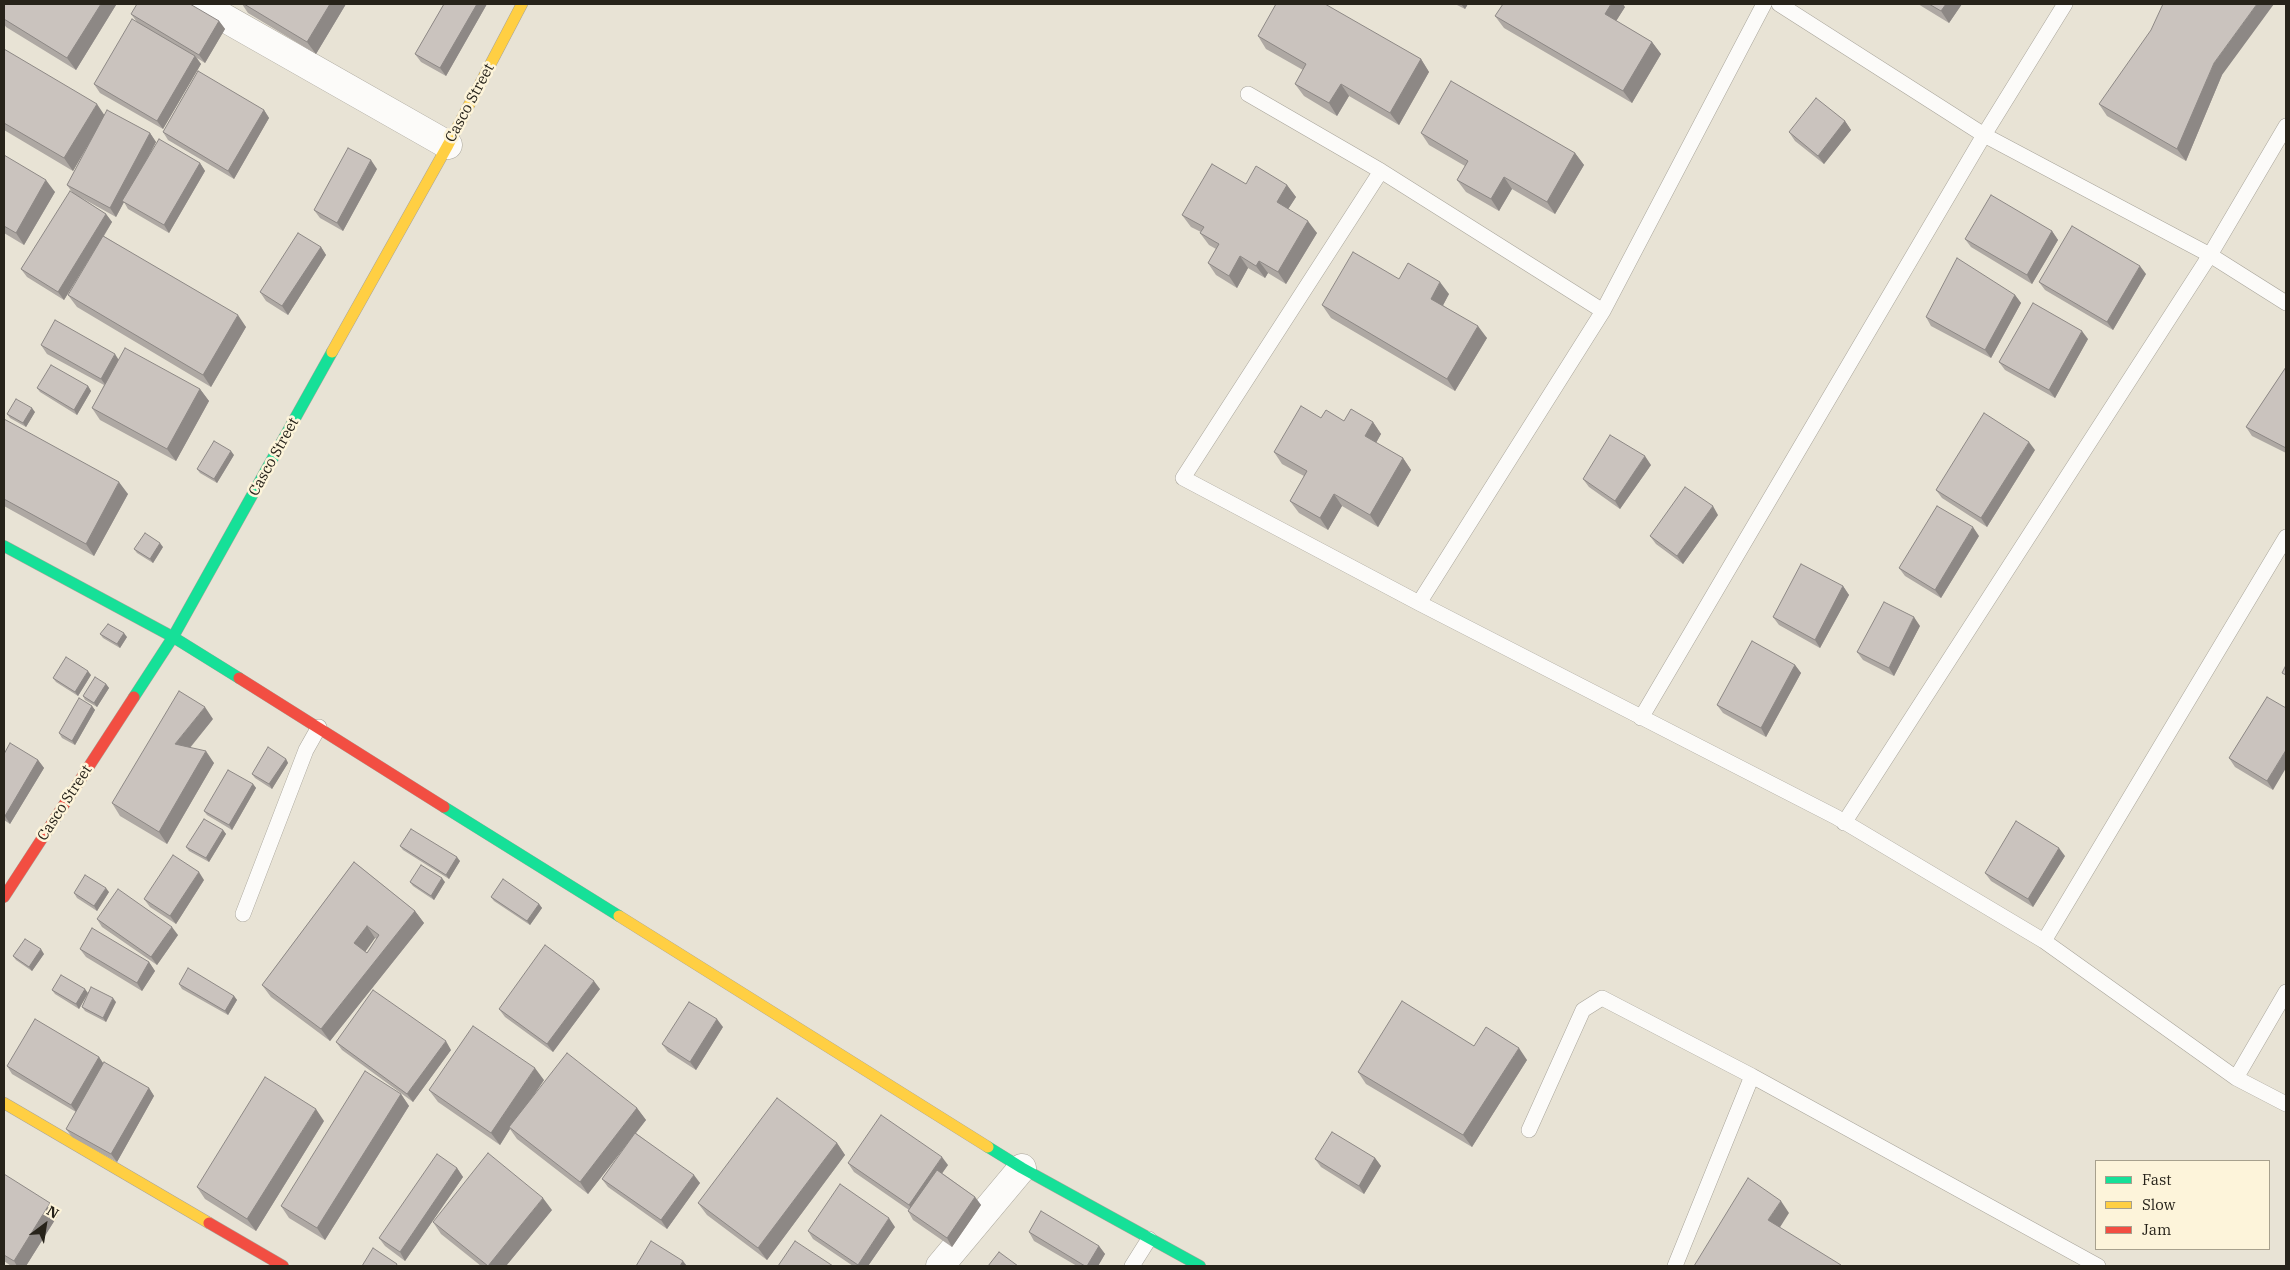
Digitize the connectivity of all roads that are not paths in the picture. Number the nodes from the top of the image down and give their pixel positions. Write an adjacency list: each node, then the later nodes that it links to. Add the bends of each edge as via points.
1 (200, 4): 9 (street)
2 (522, 4): 9 (street, Casco Street)
3 (1764, 4): 13 (lane)
4 (1779, 4): 8 (lane)
5 (2065, 4): 8 (lane)
6 (1248, 94): 10 (lane)
7 (2286, 126): 11 (lane)
8 (1984, 135): 11 (lane); 18 (lane)
9 (448, 145): 17 (street, Casco Street)
10 (1381, 171): 13 (lane); 16 (lane, via 1183,478)
11 (2210, 255): 12 (lane); 20 (lane)
12 (2286, 303)
13 (1603, 311): 16 (lane)
14 (2286, 537): 23 (lane)
15 (4, 546): 17 (street)
16 (1418, 603): 18 (lane)
17 (173, 637): 19 (street); 21 (street, Casco Street)
18 (1641, 718): 20 (lane)
19 (319, 726): 22 (lane, via 306,750); 30 (street)
20 (1844, 823): 23 (lane)
21 (4, 897)
22 (243, 914)
23 (2044, 941): 26 (lane)
24 (2286, 992): 26 (lane)
25 (1752, 1076): 29 (lane, via 1602,998 1583,1010); 36 (lane); 37 (lane)
26 (2236, 1078): 28 (lane)
27 (4, 1103): 32 (street)
28 (2286, 1104)
29 (1529, 1130)
30 (1022, 1168): 31 (street); 33 (street)
31 (1150, 1239): 34 (lane); 35 (street)
32 (283, 1266)
33 (940, 1266)
34 (1132, 1266)
35 (1200, 1266)
36 (1674, 1266)
37 (2098, 1266)

